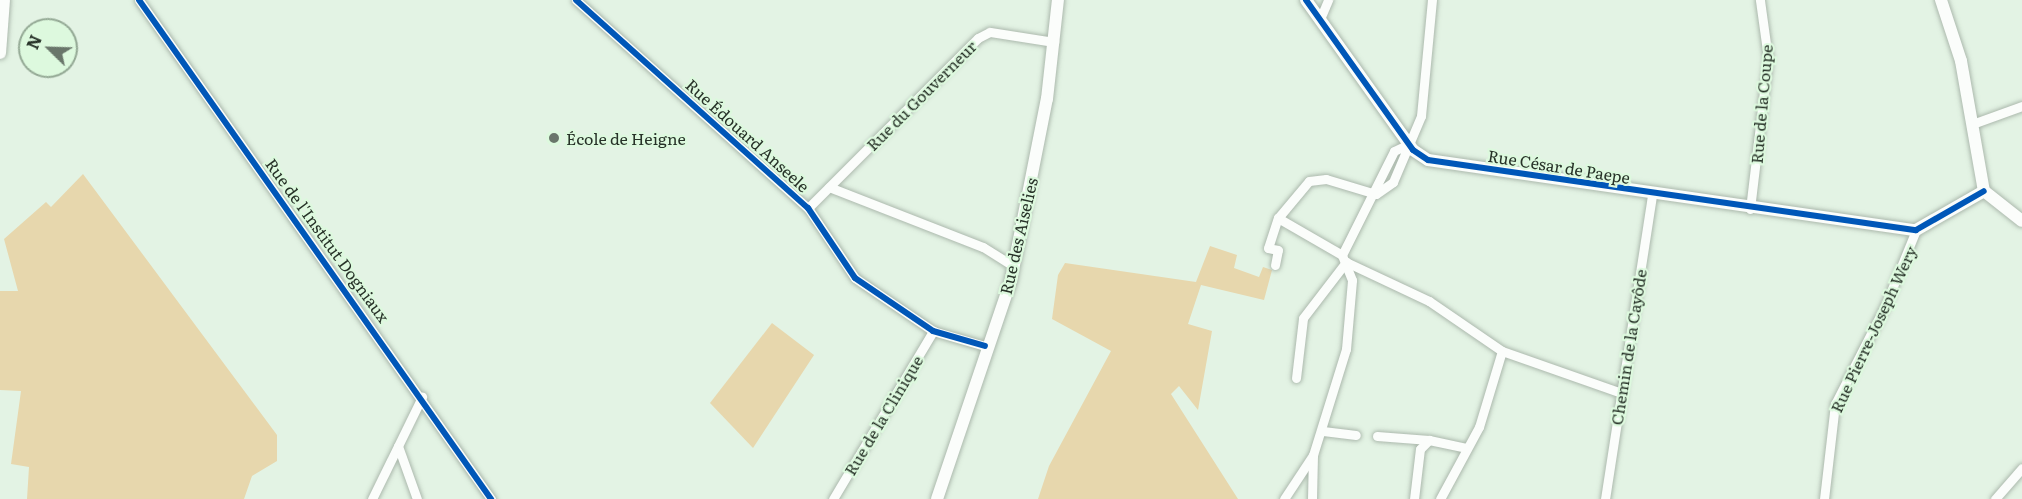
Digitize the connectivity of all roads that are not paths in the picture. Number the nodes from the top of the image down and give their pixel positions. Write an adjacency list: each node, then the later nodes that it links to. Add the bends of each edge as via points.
1 (4, 0): 12 (street)
2 (139, 0): 33 (street, Rue de l'Institut Dogniaux)
3 (576, 0): 20 (street, Rue Édouard Anseele)
4 (1058, 0): 11 (street, Rue des Aiselies)
5 (1306, 0): 10 (street, Rue César de Paepe)
6 (1328, 0): 10 (street)
7 (1432, 0): 15 (street, via 1421,116)
8 (1760, 0): 21 (street, Rue de la Coupe, via 1768,58)
9 (1941, 0): 14 (street, via 1955,35)
10 (1320, 18): 15 (street, Rue César de Paepe)
11 (1054, 42): 16 (street, Rue du Gouverneur, via 990,33 978,38); 27 (street, Rue des Aiselies)
12 (0, 53)
13 (2022, 106): 14 (street)
14 (1975, 123): 17 (street)
15 (1409, 144): 18 (street, via 1393,182); 18 (street, via 1394,151); 19 (street, Rue César de Paepe, via 1432,160)
16 (829, 187): 20 (street, Rue du Gouverneur); 27 (street, via 983,248)
17 (1984, 191): 23 (street); 24 (street)
18 (1376, 194): 22 (street, via 1326,179 1309,181); 25 (street)
19 (1652, 194): 21 (street, Rue César de Paepe); 32 (street, Chemin de la Cayôde)
20 (808, 208): 28 (street, Rue Édouard Anseele, via 855,278)
21 (1750, 209): 24 (street, Rue César de Paepe)
22 (1278, 218): 25 (street); 26 (street, via 1268,248 1278,250)
23 (2022, 221)
24 (1916, 230): 52 (street, Rue Pierre-Joseph Wery, via 1885,306 1835,404)
25 (1344, 259): 30 (street, via 1429,301); 31 (street, via 1303,318); 34 (street, via 1352,280 1346,349)
26 (1275, 265)
27 (1014, 266): 29 (street, Rue des Aiselies)
28 (933, 331): 29 (street, Rue Édouard Anseele); 45 (street, Rue de la Clinique)
29 (985, 346): 46 (street, Rue des Aiselies)
30 (1502, 351): 32 (street); 39 (street)
31 (1296, 378)
32 (1621, 393): 51 (street, Chemin de la Cayôde)
33 (422, 397): 38 (street); 44 (street, Rue de l'Institut Dogniaux)
34 (1323, 431): 35 (street); 40 (street)
35 (1356, 435)
36 (1377, 436): 37 (street)
37 (1429, 440): 39 (street); 49 (street, via 1419,448)
38 (398, 446): 42 (street); 43 (street)
39 (1467, 448): 50 (street)
40 (1313, 455): 47 (street); 48 (street)
41 (2022, 468): 53 (street)
42 (372, 499)
43 (417, 499)
44 (491, 499)
45 (833, 499)
46 (937, 499)
47 (1284, 499)
48 (1312, 499)
49 (1414, 499)
50 (1440, 499)
51 (1605, 499)
52 (1824, 499)
53 (1995, 499)

